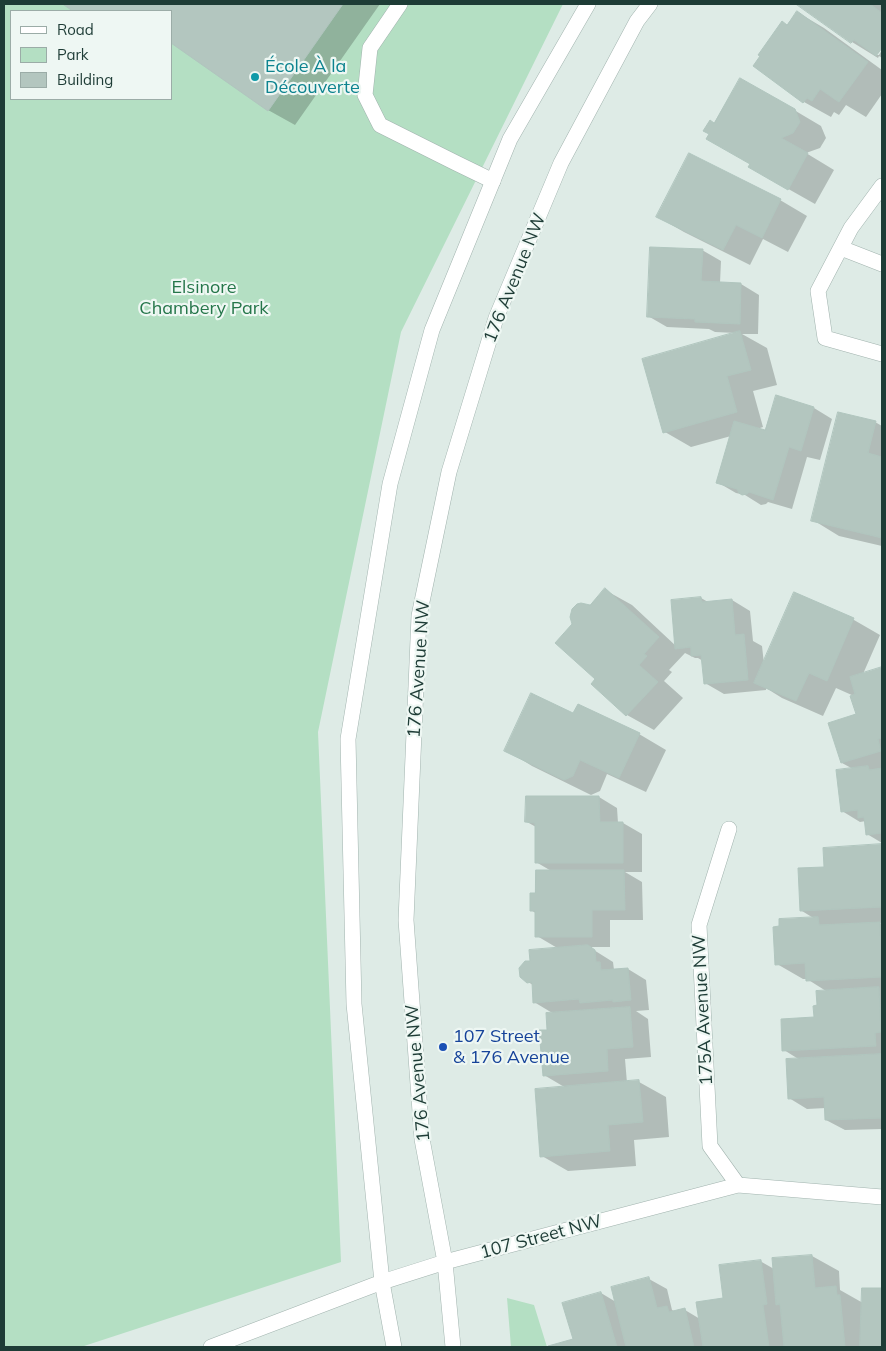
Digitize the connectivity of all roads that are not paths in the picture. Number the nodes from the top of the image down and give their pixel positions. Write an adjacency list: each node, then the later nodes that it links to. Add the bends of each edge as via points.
1 (400, 4): 4 (street, via 370,48 365,95 380,125)
2 (588, 4): 4 (street, via 510,140)
3 (650, 4): 12 (street, 176 Avenue NW, via 636,21 561,163 496,318 449,472 419,616 406,920 422,1139)
4 (493, 180): 13 (street, via 432,330 390,484 348,740 354,1004)
5 (882, 186): 6 (street)
6 (841, 248): 7 (street); 8 (street, via 818,291 825,338)
7 (882, 264)
8 (882, 354)
9 (729, 829): 10 (street, 175A Avenue NW, via 699,925 710,1146)
10 (738, 1186): 11 (street, 107 Street NW); 12 (street, 107 Street NW)
11 (882, 1197)
12 (445, 1262): 13 (street, 107 Street NW); 16 (street, 176 Avenue NW)
13 (382, 1282): 14 (street, 107 Street NW); 15 (street)
14 (211, 1347)
15 (394, 1347)
16 (453, 1347)

